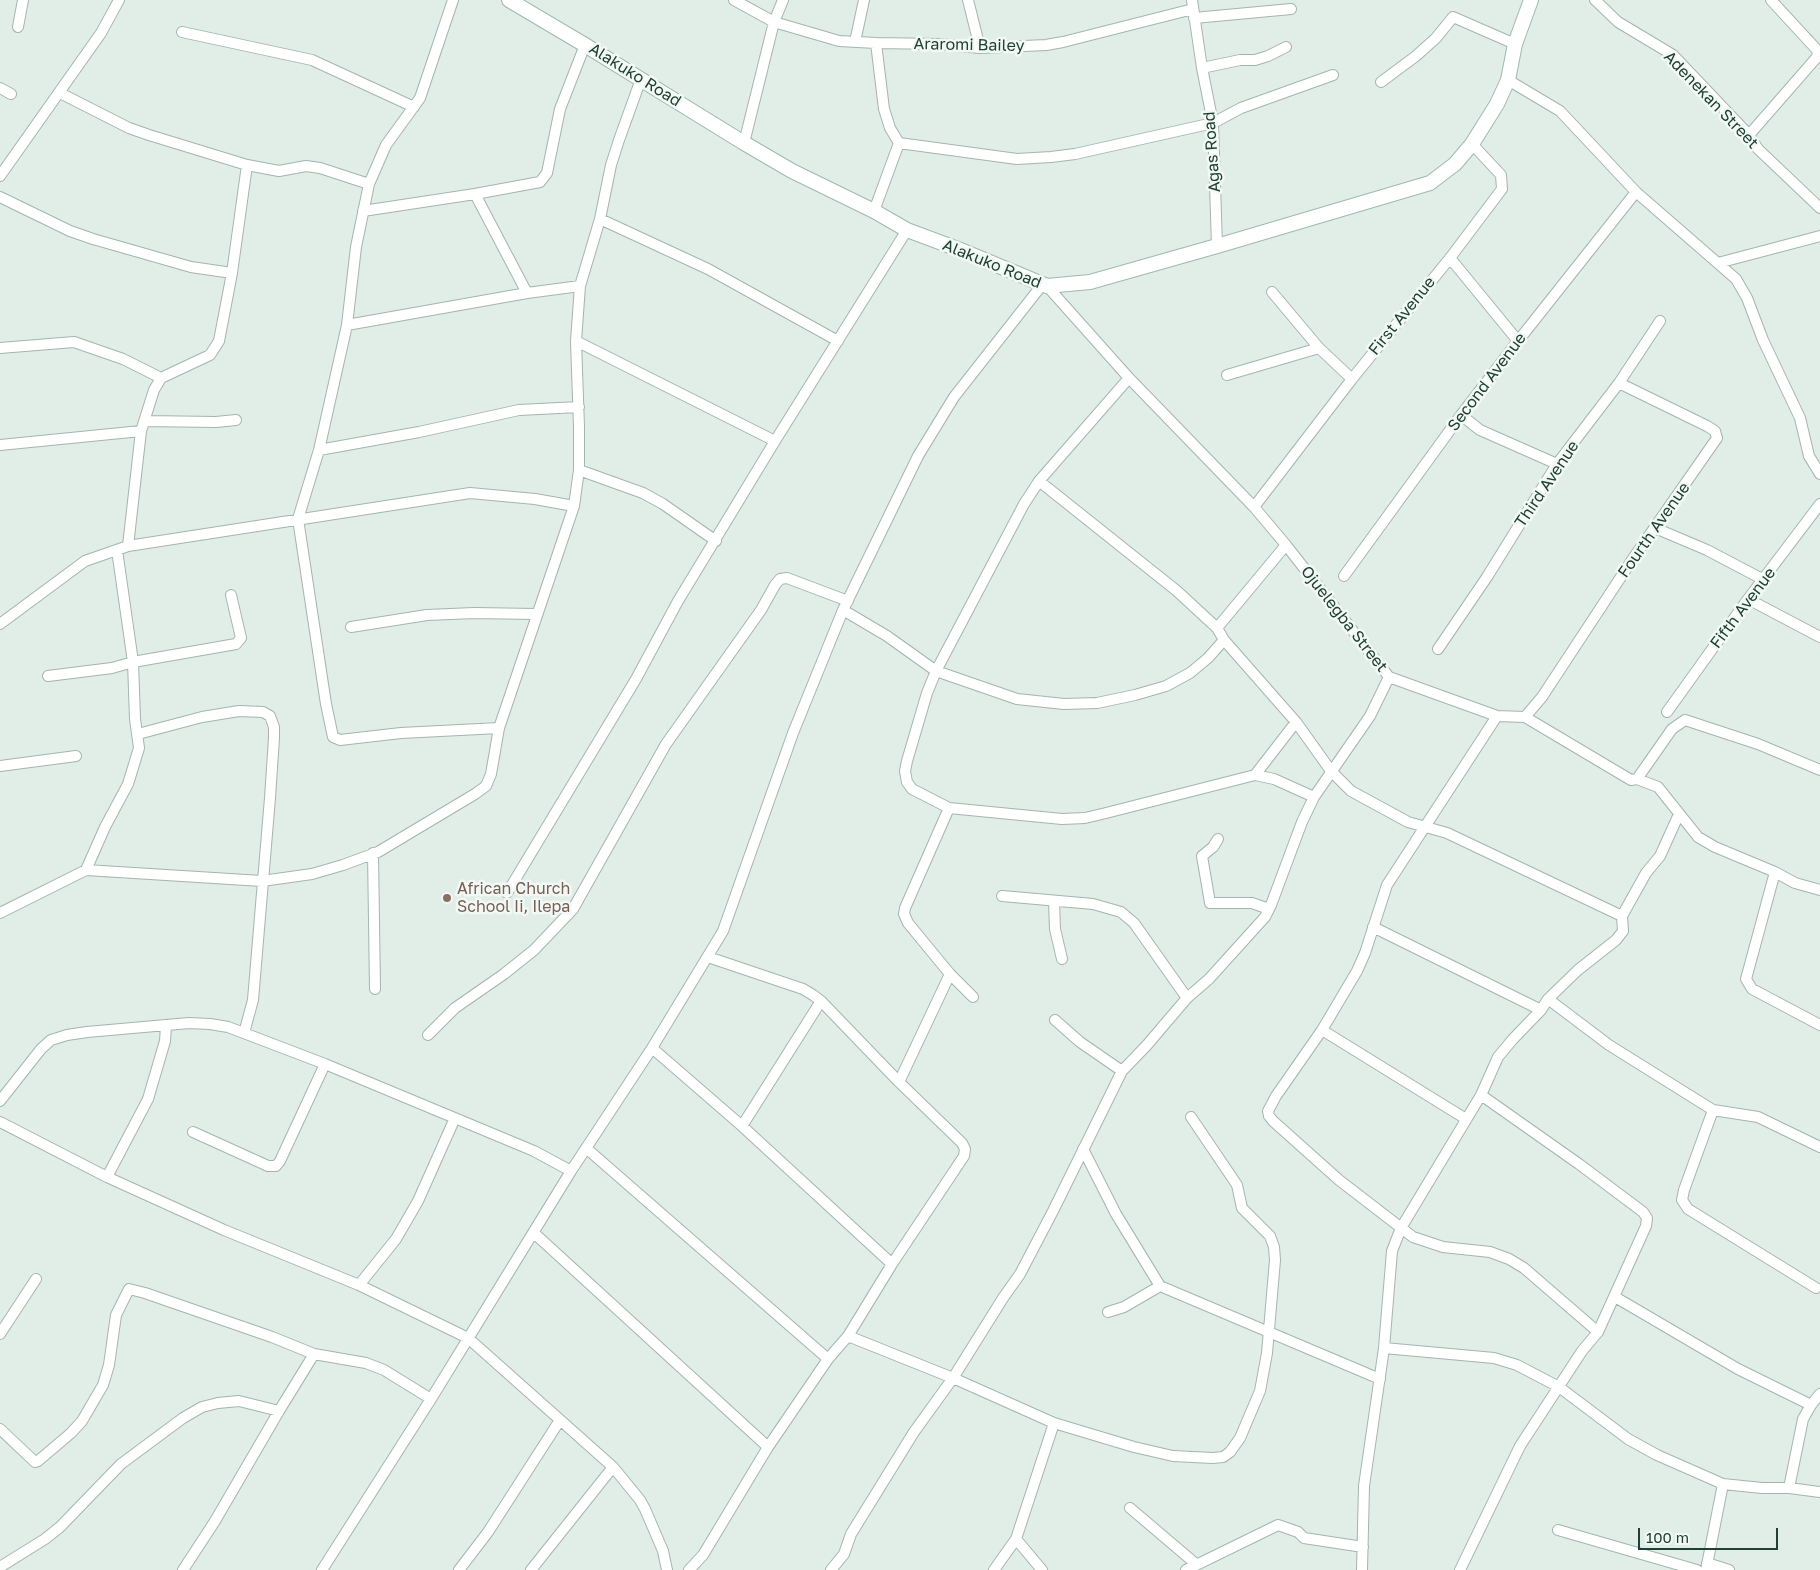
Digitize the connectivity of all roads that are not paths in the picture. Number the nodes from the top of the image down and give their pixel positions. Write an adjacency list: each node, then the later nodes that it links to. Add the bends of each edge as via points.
1 (23, 0): 15 (street)
2 (119, 0): 30 (street)
3 (453, 0): 31 (street, via 426,82)
4 (509, 0): 20 (main road, Alakuko Road)
5 (734, 0): 14 (street, Araromi Bailey)
6 (783, 0): 14 (street)
7 (864, 0): 17 (street)
8 (968, 0): 22 (street)
9 (1531, 0): 19 (main road, Alakuko Road)
10 (1595, 0): 33 (street, Adenekan Street, via 1618,22 1673,55)
11 (1771, 0): 33 (street, via 1818,50 1817,57)
12 (1193, 9): 13 (street, Araromi Bailey); 22 (street, Araromi Bailey, via 1063,42); 23 (street, Agas Road)
13 (1291, 9)
14 (774, 22): 17 (street, Araromi Bailey, via 822,37); 34 (street)
15 (18, 27)
16 (182, 32): 31 (street, via 312,60)
17 (855, 42): 18 (street, Araromi Bailey)
18 (876, 43): 22 (street, Araromi Bailey); 35 (street, via 884,109)
19 (1515, 44): 26 (main road, Alakuko Road); 27 (street, via 1453,17 1429,44)
20 (585, 45): 25 (main road, Alakuko Road); 41 (street, via 560,109 543,179 537,183)
21 (1286, 47): 23 (street, via 1255,60)
22 (980, 48)
23 (1202, 68): 32 (street, Agas Road)
24 (1333, 75): 32 (street, via 1241,108)
25 (642, 79): 34 (main road, Alakuko Road); 46 (street, via 616,148)
26 (1508, 80): 36 (main road, Alakuko Road); 40 (street, via 1560,111)
27 (1381, 82)
28 (0, 88): 29 (street)
29 (11, 94)
30 (60, 94): 37 (street, via 142,133); 38 (street)
31 (414, 107): 39 (street, via 386,145)
32 (1213, 123): 35 (street, via 1051,158 1017,158); 49 (street, Agas Road)
33 (1748, 135): 43 (street, Adenekan Street, via 1758,149)
34 (744, 143): 45 (main road, Alakuko Road, via 792,171)
35 (899, 143): 45 (street)
36 (1472, 144): 49 (main road, Alakuko Road, via 1455,164 1430,183); 50 (street, First Avenue, via 1501,176 1502,189)
37 (247, 165): 39 (street, via 279,171 306,166 320,168); 52 (street)
38 (0, 176)
39 (370, 184): 44 (street)
40 (1636, 192): 51 (street); 61 (street, Second Avenue)
41 (475, 194): 44 (street); 56 (street)
42 (0, 196): 52 (street, via 70,231 191,267)
43 (1820, 208)
44 (363, 211): 58 (street)
45 (874, 211): 47 (main road, Alakuko Road)
46 (600, 219): 53 (street); 60 (street, via 708,269)
47 (907, 230): 54 (main road, Alakuko Road); 60 (street)
48 (1820, 236): 51 (street)
49 (1217, 246): 54 (main road, Alakuko Road, via 1090,282)
50 (1450, 258): 61 (street); 67 (street, First Avenue)
51 (1718, 263): 79 (street, via 1736,279 1747,298 1800,418 1809,456)
52 (232, 274): 65 (street, via 223,328 216,348 210,355)
53 (580, 286): 56 (street); 59 (street)
54 (1045, 286): 66 (street, Ojuelegba Street); 94 (street, via 946,409 918,456)
55 (1272, 292): 63 (street)
56 (527, 293): 58 (street)
57 (1660, 321): 68 (street, Third Avenue)
58 (347, 325): 76 (street)
59 (576, 341): 69 (street); 74 (street)
60 (838, 341): 74 (street)
61 (1518, 341): 70 (street, Second Avenue)
62 (0, 348): 65 (street, via 74,342 123,359)
63 (1319, 348): 64 (street); 67 (street)
64 (1227, 375)
65 (161, 378): 72 (street)
66 (1129, 378): 80 (street); 83 (street, Ojuelegba Street)
67 (1352, 379): 83 (street, First Avenue)
68 (1619, 383): 77 (street, Third Avenue); 85 (street, Fourth Avenue, via 1708,426 1715,431 1717,438)
69 (578, 407): 76 (street, via 519,410); 78 (street)
70 (1461, 415): 77 (street, via 1480,430); 90 (street, Second Avenue)
71 (236, 420): 72 (street)
72 (144, 421): 73 (street)
73 (141, 431): 75 (street); 88 (street)
74 (775, 441): 86 (street)
75 (0, 445)
76 (319, 450): 84 (street)
77 (1557, 464): 101 (street, Third Avenue)
78 (579, 470): 82 (street); 86 (street, via 643,493)
79 (1820, 474)
80 (1039, 481): 98 (street, via 1178,591); 103 (street)
81 (1820, 504): 91 (street, Fifth Avenue)
82 (574, 506): 84 (street, via 470,493); 95 (street)
83 (1254, 507): 87 (street, Ojuelegba Street)
84 (298, 519): 88 (street); 110 (street, via 326,704 334,737 340,740)
85 (1655, 528): 91 (street, via 1707,550); 108 (street, Fourth Avenue, via 1542,697)
86 (716, 540): 128 (street)
87 (1286, 545): 98 (street); 105 (street, Ojuelegba Street)
88 (128, 546): 89 (street)
89 (116, 550): 96 (street, via 85,561); 102 (street)
90 (1344, 576)
91 (1764, 580): 93 (street, Fifth Avenue)
92 (231, 595): 102 (street, via 241,638 236,644)
93 (1748, 600): 99 (street); 106 (street, Fifth Avenue)
94 (845, 605): 103 (street); 135 (street, via 793,733 723,931); 149 (street, via 787,578 780,579 762,610 666,744 573,909 534,950 455,1008)
95 (536, 614): 97 (street, via 427,616); 110 (street)
96 (0, 624)
97 (351, 627)
98 (1217, 628): 100 (street)
99 (1820, 637)
100 (1224, 640): 103 (street, via 1190,673 1166,686 1097,704 1018,699); 109 (street)
101 (1438, 650)
102 (133, 662): 104 (street, via 112,668); 111 (street)
103 (936, 671): 119 (street, via 927,692 906,771 907,782 912,789)
104 (48, 676)
105 (1389, 677): 107 (street, Ojuelegba Street); 115 (street, via 1370,716)
106 (1667, 712)
107 (1498, 716): 108 (street, Ojuelegba Street); 121 (street)
108 (1525, 717): 117 (street, Ojuelegba Street, via 1631,780)
109 (1296, 722): 115 (street); 116 (street)
110 (500, 728): 123 (street, via 486,786)
111 (138, 734): 124 (street, via 139,748 128,784); 126 (street, via 239,711 263,712 270,716 274,738)
112 (76, 756): 113 (street)
113 (0, 766)
114 (1820, 770): 117 (street, via 1758,744 1685,720 1672,729)
115 (1332, 771): 118 (street); 121 (street, via 1350,791 1408,822)
116 (1255, 776): 118 (street, via 1274,779); 119 (street, via 1085,818 1062,819)
117 (1638, 779): 120 (street, Ojuelegba Street, via 1658,787)
118 (1314, 797): 131 (street)
119 (949, 808): 137 (street, via 904,914)
120 (1679, 814): 125 (street, Ojuelegba Street, via 1698,837); 133 (street, via 1660,856 1646,873)
121 (1426, 826): 133 (street); 134 (street, via 1387,885)
122 (1218, 839): 131 (street, via 1202,856 1210,903 1252,903)
123 (373, 853): 126 (street, via 344,866); 138 (street)
124 (86, 870): 126 (street); 132 (street)
125 (1775, 872): 127 (street, Ojuelegba Street, via 1795,883); 145 (street, via 1746,979 1752,989)
126 (262, 881): 148 (street, via 253,1000)
127 (1820, 890)
128 (507, 893)
129 (1002, 896): 130 (street)
130 (1054, 901): 136 (street, via 1055,929); 140 (street, via 1093,904 1121,912 1134,923)
131 (1269, 909): 140 (street, via 1209,979)
132 (0, 913)
133 (1622, 916): 141 (street, via 1623,931 1616,940)
134 (1374, 927): 143 (street); 147 (street, via 1357,970)
135 (708, 957): 142 (street, via 803,989); 150 (street)
136 (1062, 959)
137 (950, 974): 139 (street); 153 (street)
138 (375, 989)
139 (973, 997)
140 (1187, 998): 152 (street)
141 (1548, 999): 143 (street); 156 (street, via 1608,1046)
142 (821, 1001): 153 (street); 161 (street)
143 (1541, 1010): 154 (street, via 1498,1057)
144 (1055, 1020): 152 (street)
145 (1820, 1025)
146 (166, 1026): 148 (street, via 210,1024); 155 (street, via 87,1032 51,1040); 167 (street, via 166,1041 148,1099)
147 (1322, 1030): 159 (street); 168 (street, via 1276,1096 1268,1111 1269,1116 1339,1180)
148 (244, 1033): 151 (street)
149 (428, 1035)
150 (652, 1048): 161 (street); 164 (street)
151 (325, 1064): 158 (street); 162 (street, via 276,1166 268,1166)
152 (1122, 1071): 165 (street)
153 (899, 1082): 170 (street, via 965,1149 964,1156)
154 (1481, 1095): 159 (street); 175 (street, via 1579,1164 1647,1218)
155 (1, 1099)
156 (1713, 1110): 163 (street, via 1758,1117); 174 (street, via 1682,1200 1688,1209)
157 (1191, 1117): 178 (street, via 1237,1185 1242,1208 1270,1236 1275,1260)
158 (455, 1118): 166 (street, via 534,1151); 172 (street, via 418,1201 396,1239)
159 (1466, 1119): 168 (street)
160 (0, 1122): 167 (street)
161 (742, 1126): 170 (street)
162 (193, 1132)
163 (1820, 1147)
164 (586, 1148): 166 (street); 185 (street)
165 (1083, 1149): 173 (street, via 1116,1214); 186 (street, via 1020,1274)
166 (571, 1171): 169 (street)
167 (107, 1177): 172 (street, via 224,1230)
168 (1401, 1228): 179 (street, via 1413,1238 1442,1247 1490,1252 1509,1260 1524,1268); 183 (street, via 1392,1251)
169 (534, 1233): 182 (street); 196 (street)
170 (892, 1264): 181 (street)
171 (36, 1279): 177 (street)
172 (359, 1285): 182 (street)
173 (1160, 1286): 176 (street, via 1124,1307); 178 (street)
174 (1816, 1288)
175 (1614, 1297): 179 (street); 191 (street, via 1738,1369)
176 (1108, 1312)
177 (4, 1320): 180 (street)
178 (1269, 1332): 187 (street); 194 (street, via 1260,1391 1240,1438 1222,1457 1173,1456)
179 (1598, 1332): 188 (street)
180 (0, 1334)
181 (848, 1336): 185 (street); 186 (street)
182 (468, 1338): 190 (street); 193 (street)
183 (1384, 1348): 187 (street); 188 (street, via 1494,1358 1517,1365)
184 (314, 1354): 190 (street, via 366,1363 384,1370); 192 (street); 195 (street, via 129,1289 116,1315 110,1365 82,1421 35,1462)
185 (828, 1360): 196 (street)
186 (953, 1378): 194 (street); 214 (street, via 914,1432)
187 (1380, 1379): 204 (street, via 1364,1486)
188 (1559, 1387): 198 (street, via 1628,1439); 219 (street, via 1520,1446)
189 (1820, 1394): 191 (street)
190 (431, 1399): 209 (street)
191 (1811, 1405): 199 (street, via 1803,1419)
192 (279, 1411): 206 (street, via 238,1401 202,1407 121,1464 45,1539); 208 (street)
193 (560, 1420): 197 (street); 210 (street, via 488,1532)
194 (1054, 1423): 203 (street)
195 (0, 1429)
196 (768, 1447): 213 (street, via 703,1555)
197 (613, 1468): 211 (street); 212 (street, via 646,1508)
198 (1723, 1484): 199 (street); 207 (street)
199 (1789, 1488): 200 (street)
200 (1820, 1492)
201 (1130, 1508): 205 (street)
202 (1558, 1530): 220 (street)
203 (1016, 1539): 215 (street); 216 (street)
204 (1363, 1547): 205 (street, via 1304,1538 1298,1532 1278,1525); 218 (street)
205 (1196, 1564): 217 (street)
206 (0, 1567)
207 (1707, 1567): 221 (street)
208 (183, 1570)
209 (322, 1570)
210 (459, 1570)
211 (531, 1570)
212 (667, 1570)
213 (689, 1570)
214 (832, 1570)
215 (994, 1570)
216 (1042, 1570)
217 (1186, 1570)
218 (1362, 1570)
219 (1460, 1570)
220 (1697, 1570)
221 (1730, 1570)

